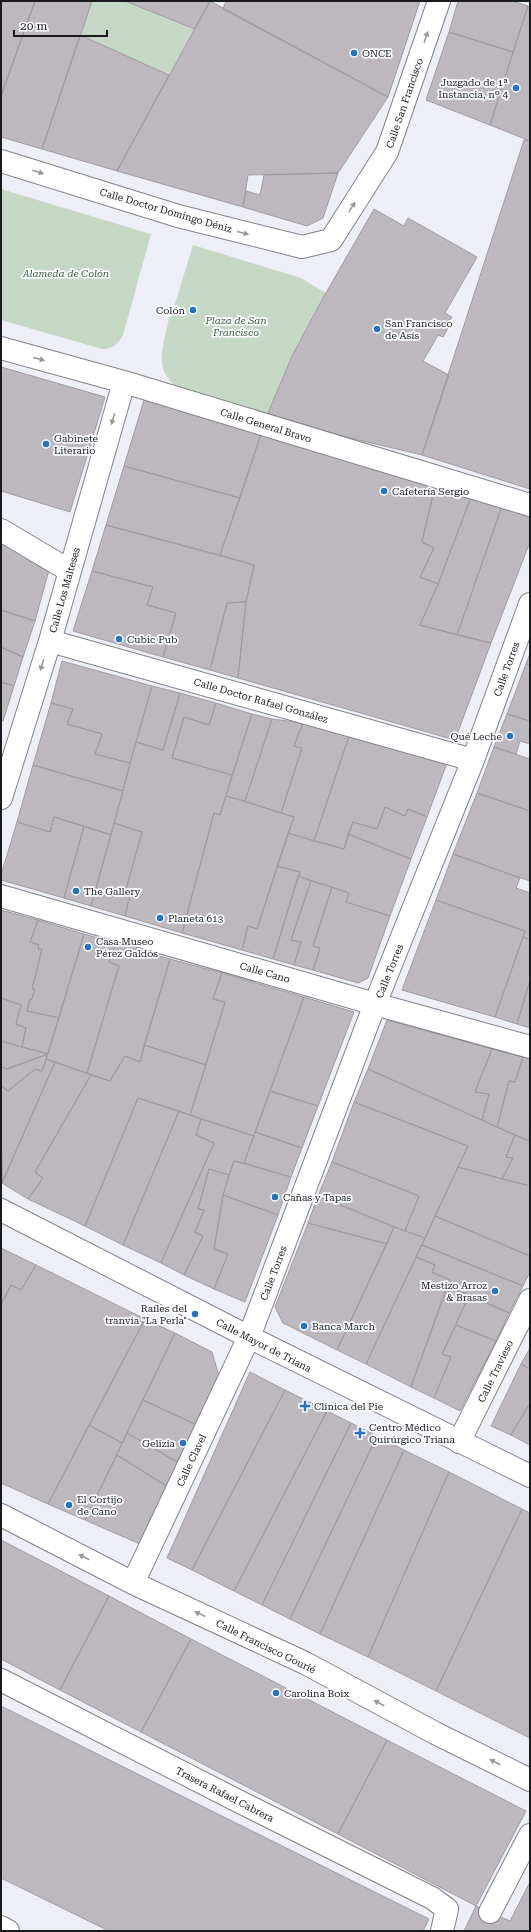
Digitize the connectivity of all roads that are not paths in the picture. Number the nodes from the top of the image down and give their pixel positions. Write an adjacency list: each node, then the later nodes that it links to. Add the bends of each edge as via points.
1 (439, 1): 3 (street, Calle San Francisco, one-way to 1, via 387,152)
2 (1, 161): 3 (street, Calle Doctor Domingo Déniz, one-way to 3, via 178,216 302,248)
3 (331, 240)
4 (1, 348): 5 (street, Calle General Bravo, one-way to 5)
5 (124, 382): 6 (street, Calle General Bravo); 8 (street, Calle Los Malteses, one-way to 8)
6 (530, 505)
7 (1, 530): 8 (street)
8 (70, 571): 10 (street, Calle Los Malteses)
9 (530, 604): 11 (street, Calle Torres)
10 (50, 641): 11 (street, Calle Doctor Rafael González); 12 (street, Calle Los Malteses, one-way to 12)
11 (473, 760): 14 (street, Calle Torres)
12 (1, 798)
13 (1, 896): 14 (street, Calle Cano)
14 (375, 1004): 15 (street, Calle Cano); 18 (street, Calle Torres)
15 (530, 1047)
16 (1, 1210): 18 (street, Calle Mayor de Triana)
17 (530, 1300): 19 (street, Calle Travieso)
18 (249, 1338): 19 (street, Calle Mayor de Triana); 22 (street, Calle Clavel)
19 (460, 1442): 20 (street, Calle Mayor de Triana)
20 (530, 1476)
21 (1, 1515): 22 (street, Calle Francisco Gourié, one-way to 21)
22 (133, 1583): 24 (street, Calle Francisco Gourié, one-way to 22, via 435,1733 305,1663)
23 (1, 1680): 29 (street, Trasera Rafael Cabrera, via 432,1898 447,1909)
24 (530, 1780)
25 (530, 1835): 26 (street)
26 (490, 1912)
27 (1, 1928): 28 (street)
28 (8, 1931)
29 (442, 1931)

